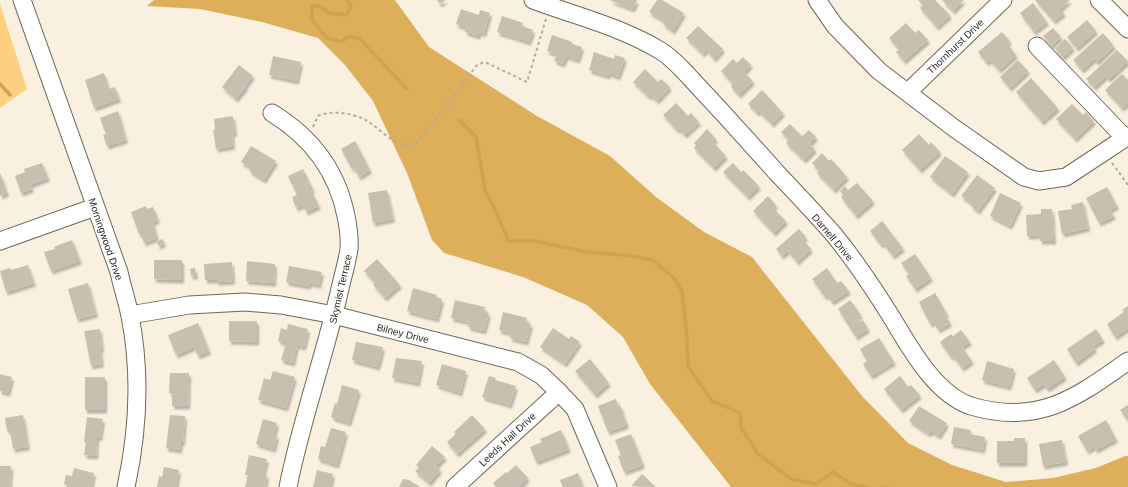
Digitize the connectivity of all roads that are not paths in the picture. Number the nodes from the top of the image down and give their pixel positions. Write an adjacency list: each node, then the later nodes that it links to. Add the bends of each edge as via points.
1 (22, 0): 11 (street, Morningwood Drive)
2 (533, 0): 15 (street, Darnell Drive, via 639,38 663,52 682,68 835,236 871,284 911,349 938,384 954,396 970,405 988,410 1033,412 1075,397)
3 (817, 0): 8 (street, via 834,26 879,71)
4 (1003, 0): 8 (street, Thornhurst Drive)
5 (1099, 0): 6 (street)
6 (1128, 29)
7 (1037, 46): 10 (street)
8 (908, 92): 10 (street, via 1001,162 1024,177 1039,181 1066,178)
9 (272, 113): 13 (street, Skymist Terrace, via 316,150 333,176 342,197 349,249)
10 (1127, 137)
11 (95, 207): 12 (street); 14 (street, Morningwood Drive, via 118,272)
12 (0, 241)
13 (334, 315): 14 (street, Bilney Drive, via 281,305 245,302 189,305); 16 (street, Bilney Drive, via 518,362 541,375); 18 (street, Skymist Terrace, via 294,456)
14 (130, 316): 17 (street, Morningwood Drive, via 137,377 134,435)
15 (1128, 361)
16 (559, 392): 19 (street, Leeds Hall Drive); 20 (street, Bilney Drive, via 574,409)
17 (126, 487)
18 (288, 487)
19 (456, 487)
20 (608, 487)

